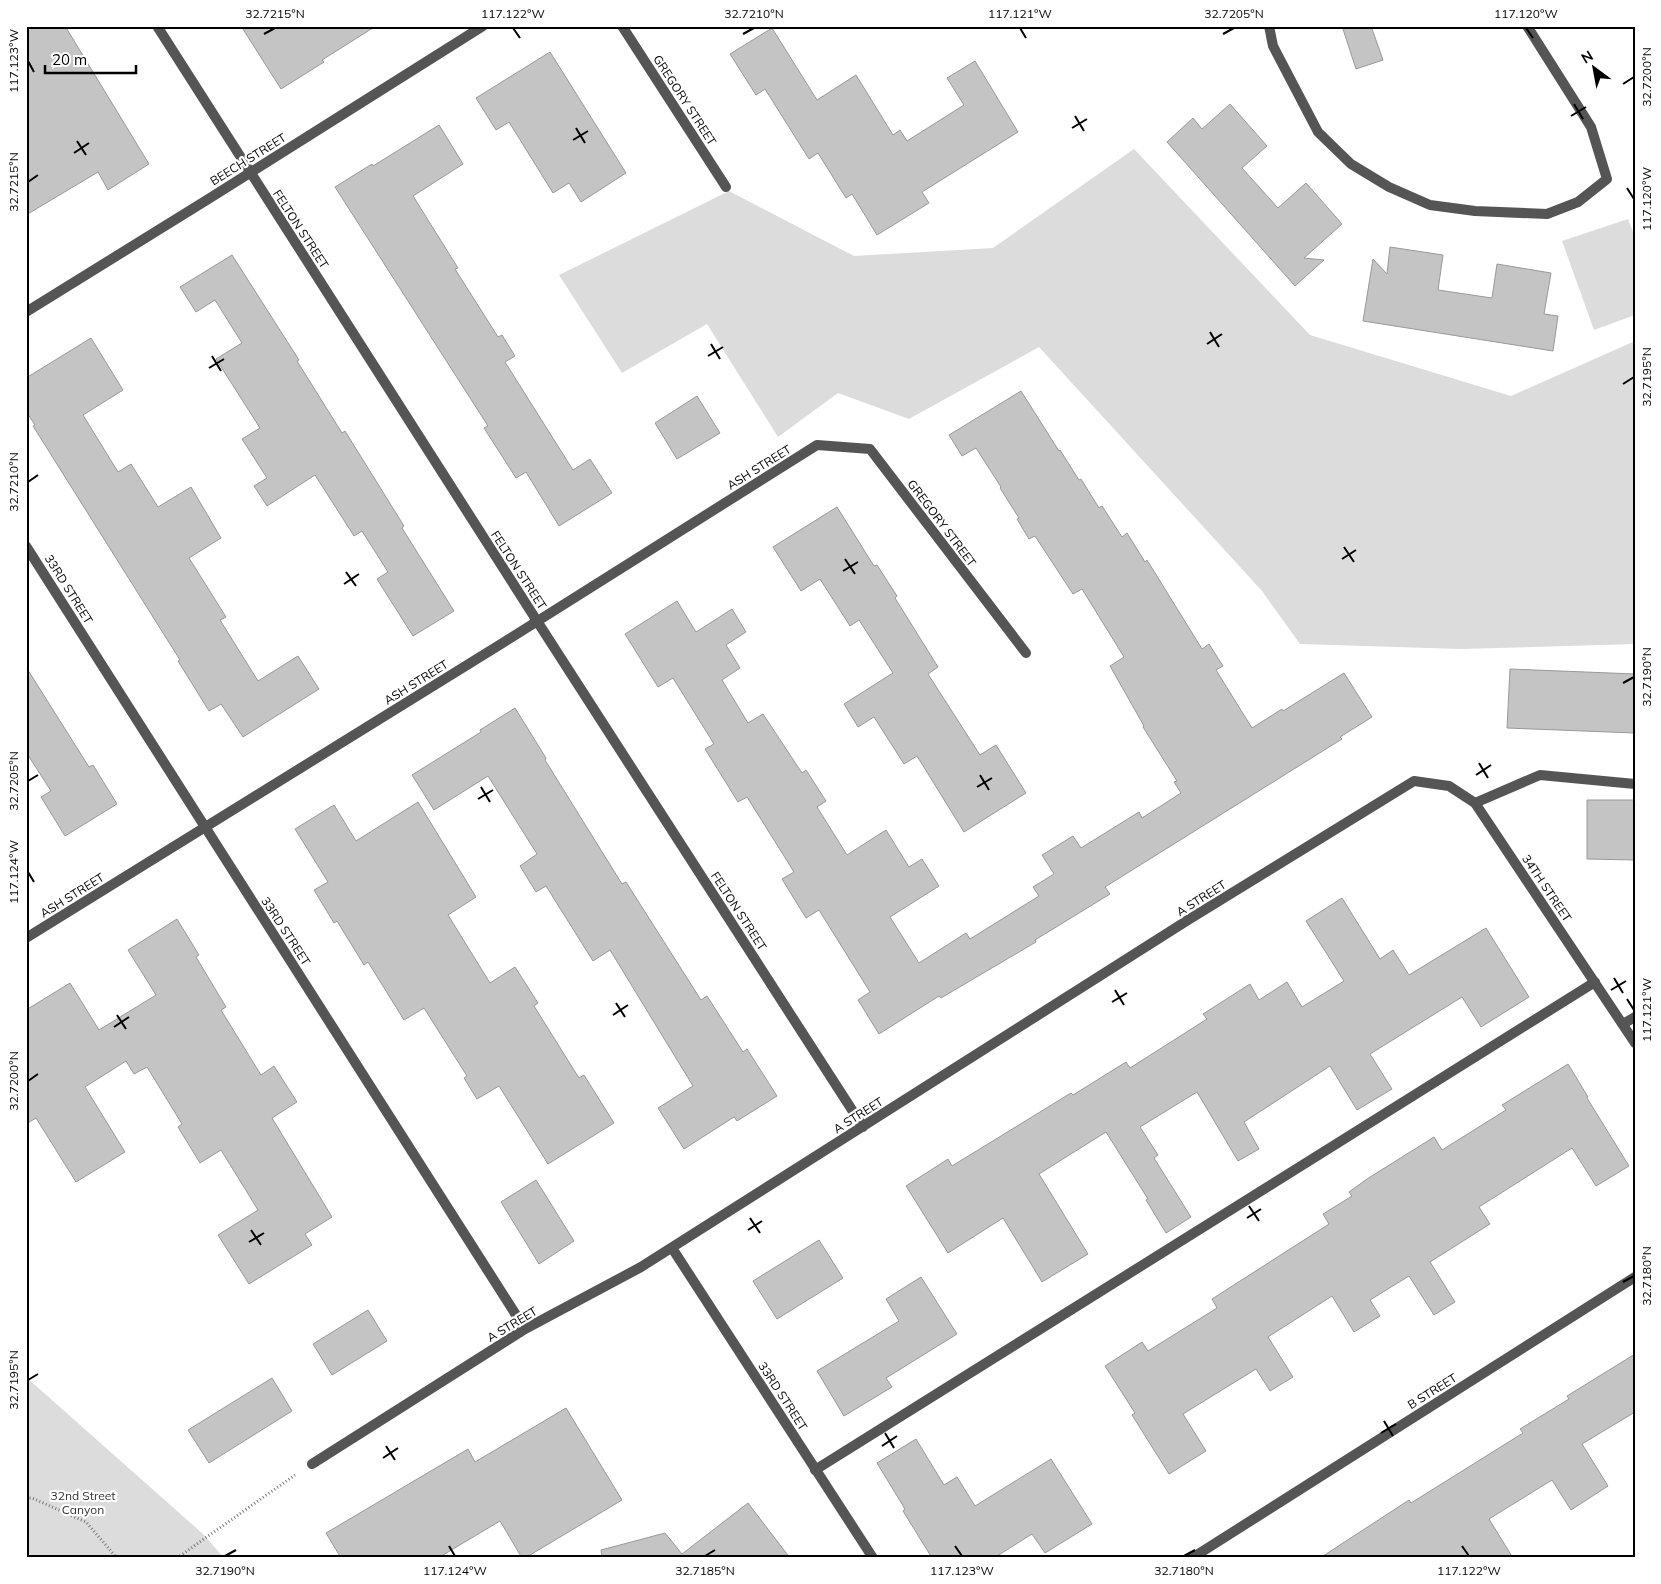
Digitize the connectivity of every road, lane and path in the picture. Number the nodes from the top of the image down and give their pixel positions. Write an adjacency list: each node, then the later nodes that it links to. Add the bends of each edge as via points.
1 (157, 26): 6 (street, FELTON STREET)
2 (483, 26): 6 (street, BEECH STREET)
3 (622, 26): 7 (street, GREGORY STREET)
4 (1269, 26): 5 (street, via 1273,46 1318,132 1352,164 1430,205 1475,211 1547,214 1578,202 1607,179 1591,127)
5 (1527, 26)
6 (250, 173): 8 (street, BEECH STREET); 11 (street, FELTON STREET)
7 (726, 187)
8 (26, 312)
9 (817, 445): 11 (street, ASH STREET); 12 (street, GREGORY STREET, via 870,449)
10 (26, 546): 16 (street, 33RD STREET)
11 (537, 621): 16 (street, ASH STREET); 22 (street, FELTON STREET)
12 (1026, 654)
13 (1414, 780): 15 (street, 34TH STREET, via 1449,786); 22 (street, A STREET)
14 (1635, 784): 15 (street, via 1540,775)
15 (1475, 803): 18 (street, 34TH STREET)
16 (205, 827): 17 (street, ASH STREET); 25 (street, 33RD STREET)
17 (26, 938)
18 (1595, 982): 20 (street, 34TH STREET); 27 (street)
19 (1635, 1016): 20 (street)
20 (1623, 1024): 21 (street, 34TH STREET)
21 (1635, 1043)
22 (864, 1126): 23 (street, A STREET)
23 (672, 1248): 25 (street, A STREET); 27 (street, 33RD STREET)
24 (1635, 1277): 32 (street, B STREET)
25 (525, 1329): 26 (street, A STREET)
26 (312, 1464): 30 (path)
27 (815, 1470): 31 (street, 33RD STREET)
28 (26, 1498): 29 (path, via 86,1522)
29 (117, 1558)
30 (177, 1558)
31 (872, 1558)
32 (1192, 1558)

